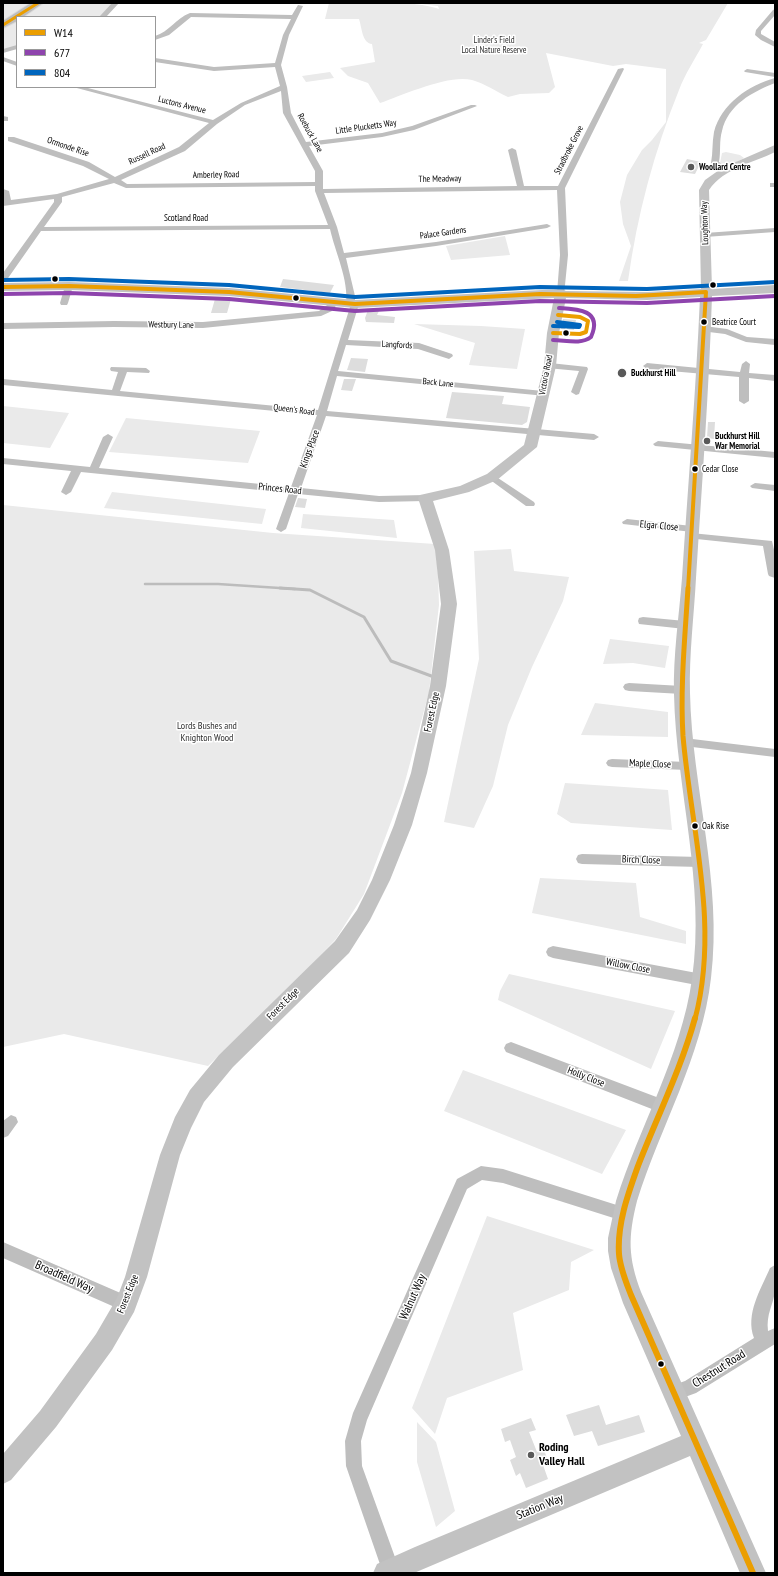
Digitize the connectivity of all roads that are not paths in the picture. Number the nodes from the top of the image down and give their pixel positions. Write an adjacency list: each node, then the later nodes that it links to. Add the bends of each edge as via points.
1 (38, 3): 5 (main road)
2 (116, 3): 6 (street)
3 (300, 6): 8 (street)
4 (775, 10): 11 (street, via 760,27 758,35)
5 (17, 16)
6 (106, 16)
7 (16, 17): 9 (main road)
8 (295, 17): 10 (street, via 190,15 170,33); 17 (street, via 284,40)
9 (3, 25)
10 (156, 38)
11 (775, 45)
12 (16, 47): 13 (street)
13 (3, 51)
14 (3, 59): 16 (street)
15 (156, 60): 17 (street, via 214,69)
16 (16, 64)
17 (278, 65): 22 (street, Roebuck Lane)
18 (621, 69): 34 (street, Stradbroke Grove)
19 (747, 71): 20 (street)
20 (775, 75)
21 (775, 80): 30 (street, via 739,99 724,116 718,134 715,163)
22 (284, 87): 25 (street, Russell Road, via 243,104); 27 (street, Roebuck Lane, via 287,113)
23 (80, 88): 25 (street, Luctons Avenue)
24 (473, 106): 27 (street, Little Plucketts Way, via 414,128 382,135)
25 (214, 122): 31 (street, Russell Road, via 182,149)
26 (11, 139): 31 (street, Ormonde Rise, via 86,164)
27 (305, 144): 32 (street, Roebuck Lane, via 319,171)
28 (775, 148): 30 (street, Loughton Way)
29 (512, 150): 33 (street)
30 (726, 170): 42 (street, Loughton Way, via 707,182 704,190)
31 (115, 180): 32 (street, Amberley Road, via 126,186); 36 (street, Russell Road)
32 (319, 188): 33 (street, The Meadway); 39 (street, Roebuck Lane)
33 (521, 188): 34 (street, The Meadway)
34 (561, 188): 49 (street, Stradbroke Grove, via 564,254)
35 (3, 191): 37 (street, via 6,193)
36 (58, 196): 37 (street, Russell Road); 40 (street, via 58,202)
37 (6, 204)
38 (547, 226): 43 (street, Palace Gardens)
39 (333, 227): 40 (street, Scotland Road); 43 (street, Roebuck Lane)
40 (38, 229): 44 (street)
41 (775, 230): 42 (street)
42 (705, 235): 48 (street, Loughton Way)
43 (342, 256): 52 (street, Roebuck Lane)
44 (3, 279)
45 (69, 286): 46 (street); 50 (street); 51 (street, via 272,295)
46 (3, 287)
47 (775, 289): 48 (street)
48 (706, 292): 49 (street, via 647,296); 54 (street, Loughton Way)
49 (561, 293): 52 (street); 59 (street, Victoria Road)
50 (64, 303)
51 (334, 303): 52 (street); 53 (street, Westbury Lane, via 322,313 202,325)
52 (353, 304): 55 (street, Kings Place)
53 (3, 326)
54 (704, 329): 56 (street, via 727,332 745,342); 62 (street, Loughton Way)
55 (344, 342): 57 (street, Langfords, via 419,346 446,359); 63 (street, Kings Place)
56 (775, 342)
57 (457, 351)
58 (746, 364): 64 (street)
59 (550, 366): 67 (street, via 584,369); 69 (street, Victoria Road)
60 (651, 369): 62 (street)
61 (146, 371): 68 (street, via 119,369)
62 (701, 372): 64 (street); 76 (street, Loughton Way)
63 (333, 373): 69 (street, Back Lane); 71 (street, Kings Place)
64 (744, 376): 65 (street); 70 (street)
65 (775, 378)
66 (3, 382): 68 (street, Queen's Road)
67 (576, 392)
68 (115, 393): 71 (street, Queen's Road)
69 (543, 394): 72 (street, Victoria Road)
70 (744, 401)
71 (322, 414): 72 (street, Queen's Road); 85 (street, Kings Place)
72 (532, 433): 74 (street, Queen's Road); 81 (street, Princes Road, via 530,447)
73 (108, 437): 80 (street)
74 (590, 437)
75 (658, 444): 76 (street)
76 (696, 448): 77 (street); 91 (street, Loughton Way)
77 (775, 455)
78 (3, 462): 79 (street, Princes Road)
79 (77, 469): 80 (street, Princes Road); 86 (street)
80 (93, 471): 85 (street, Princes Road)
81 (492, 477): 87 (street, Princes Road, via 464,489); 88 (street)
82 (775, 485): 84 (street)
83 (755, 486): 84 (street)
84 (775, 488)
85 (293, 490): 87 (street, Princes Road, via 379,499); 90 (street, Kings Place)
86 (66, 492)
87 (425, 498): 111 (street, Forest Edge, via 442,550 449,604 438,686 422,758 402,825 381,880 364,915 342,947 226,1062 197,1096 170,1155)
88 (530, 504)
89 (627, 522): 91 (street, Elgar Close)
90 (281, 529)
91 (691, 532): 92 (street); 95 (street, Loughton Way)
92 (772, 543): 93 (street)
93 (775, 575)
94 (642, 621): 95 (street)
95 (685, 625): 97 (street, Loughton Way)
96 (629, 687): 97 (street)
97 (682, 690): 98 (street, Loughton Way)
98 (684, 742): 99 (street); 101 (street, Loughton Way)
99 (775, 753)
100 (612, 763): 101 (street, Maple Close)
101 (687, 766): 103 (street, Loughton Way)
102 (582, 858): 103 (street, Birch Close)
103 (700, 862): 105 (street, Loughton Way, via 706,929)
104 (553, 952): 105 (street, Willow Close)
105 (702, 980): 107 (street, Loughton Way, via 692,1026)
106 (511, 1048): 107 (street, Holly Close)
107 (662, 1106): 108 (street, Loughton Way, via 627,1196)
108 (623, 1214): 113 (street, Loughton Way, via 619,1253 623,1274); 116 (street, Walnut Way, via 503,1176 481,1173 462,1184 359,1419 353,1441 354,1466)
109 (3, 1250): 111 (street, Broadfield Way)
110 (775, 1272): 112 (street, via 758,1325 759,1334)
111 (126, 1304): 115 (street, Forest Edge, via 104,1342 48,1419)
112 (769, 1338): 113 (street, Chestnut Road, via 690,1387)
113 (674, 1393): 114 (street, Loughton Way)
114 (695, 1442): 116 (street, Station Way); 117 (street, Loughton Way)
115 (3, 1472)
116 (389, 1572)
117 (753, 1573)

